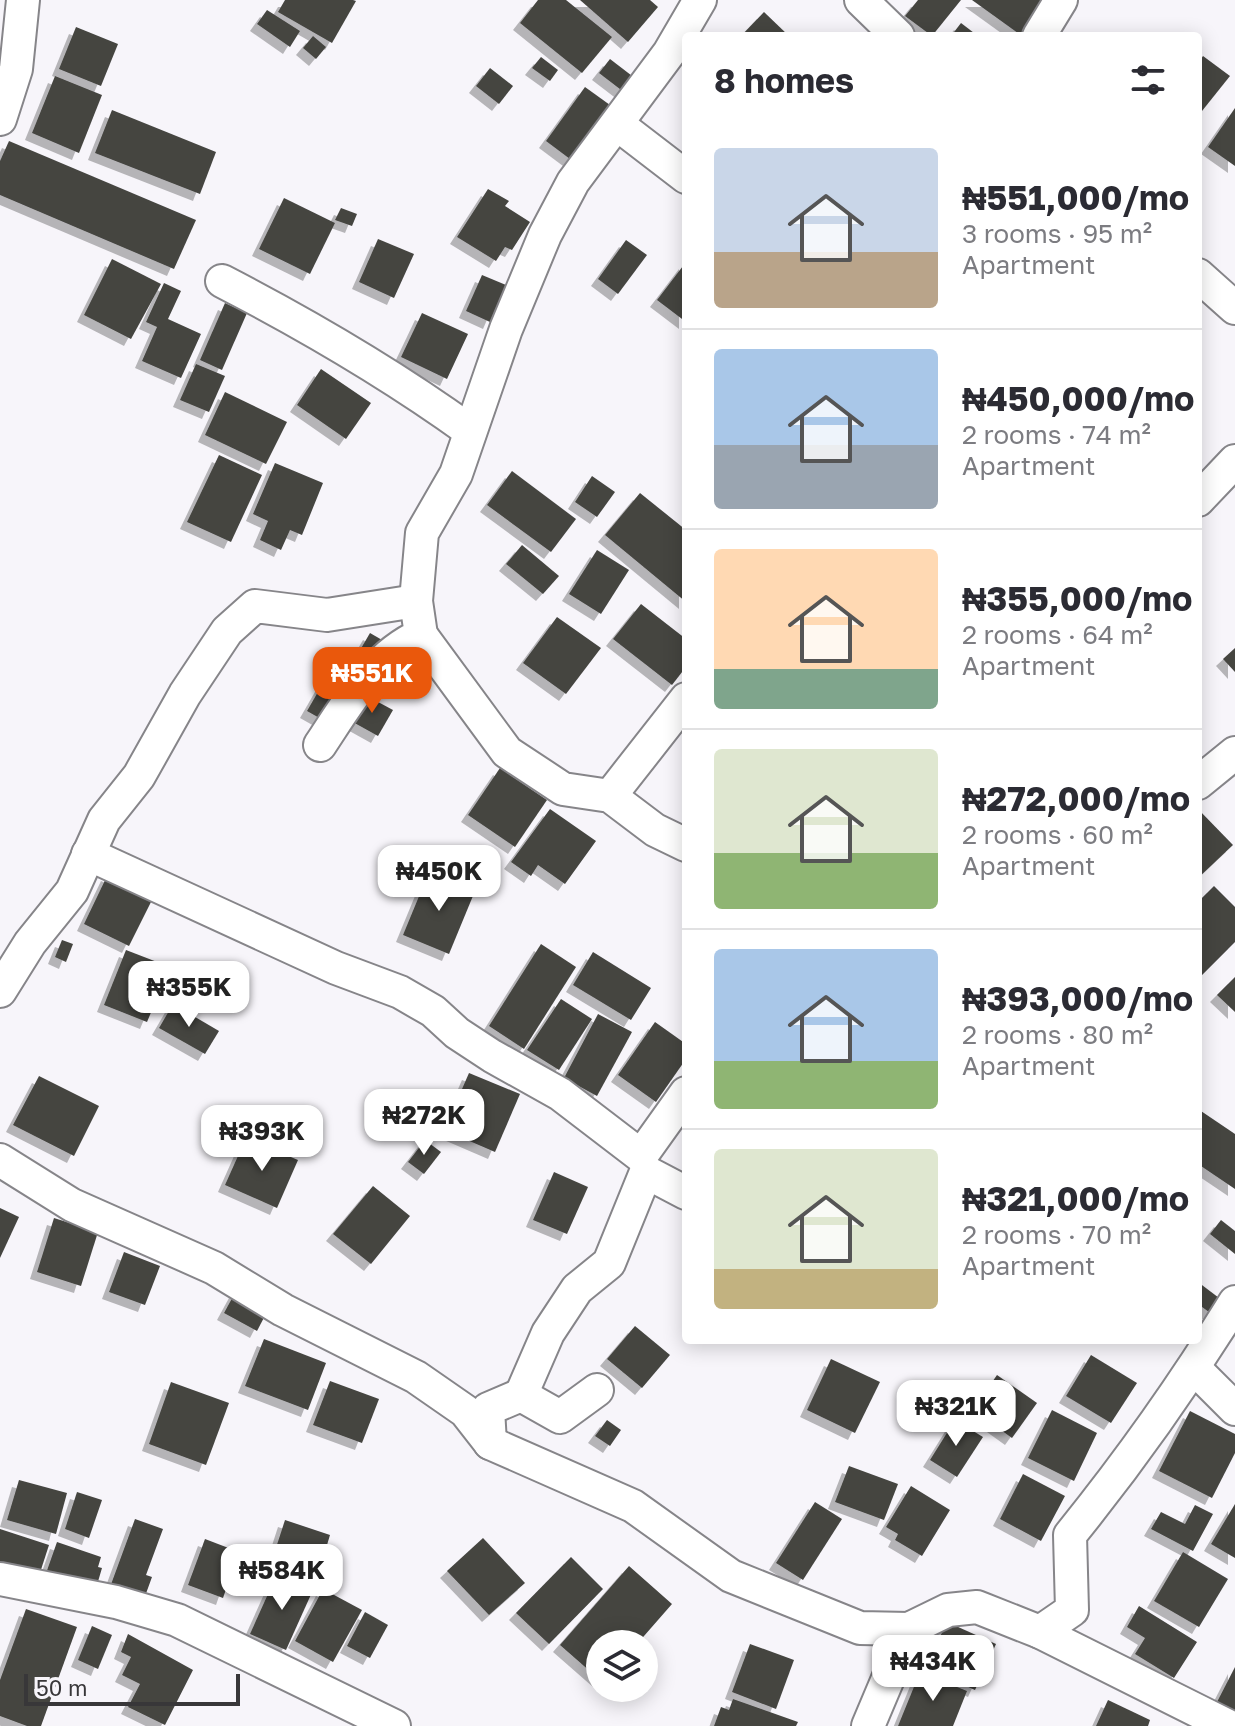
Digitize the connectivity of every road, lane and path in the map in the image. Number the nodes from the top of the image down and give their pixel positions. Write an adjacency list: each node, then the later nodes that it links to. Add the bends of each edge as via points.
1 (700, 0): 8 (street)
2 (861, 0): 5 (street)
3 (1061, 0): 6 (street)
4 (25, 2): 7 (street, via 16,69)
5 (894, 32)
6 (1041, 32)
7 (0, 119)
8 (617, 124): 9 (street); 13 (street, via 573,182 545,235)
9 (682, 174)
10 (1202, 278): 12 (street)
11 (222, 281): 13 (street, via 395,377)
12 (1233, 303)
13 (470, 431): 16 (street, via 456,474 422,533)
14 (1235, 461): 15 (street)
15 (1202, 496)
16 (416, 601): 17 (street); 24 (street, via 327,615 255,606 227,631 139,776 104,820)
17 (421, 635): 19 (street, via 395,646); 22 (street, via 507,752 563,789)
18 (682, 704): 22 (street)
19 (320, 745)
20 (1235, 753): 21 (street)
21 (1202, 780)
22 (610, 796): 23 (street)
23 (682, 843)
24 (88, 854): 25 (street, via 72,891); 28 (street, via 400,992 492,1056 560,1094)
25 (0, 991)
26 (682, 1100): 28 (street)
27 (0, 1160): 35 (street, via 72,1205 214,1268 283,1310 416,1377 465,1411)
28 (644, 1164): 29 (street); 33 (street, via 609,1263 577,1289 548,1333)
29 (682, 1190)
30 (1235, 1302): 31 (street)
31 (1194, 1368): 34 (street); 38 (street, via 1070,1535 1072,1610)
32 (597, 1390): 33 (street, via 560,1417)
33 (521, 1395): 35 (street, via 488,1409)
34 (1235, 1409)
35 (490, 1443): 37 (street, via 633,1506 731,1576 860,1628)
36 (0, 1579): 39 (street, via 177,1620)
37 (909, 1629): 38 (street, via 948,1610 977,1607); 40 (street)
38 (1040, 1632): 41 (street)
39 (394, 1726)
40 (868, 1726)
41 (1228, 1726)

